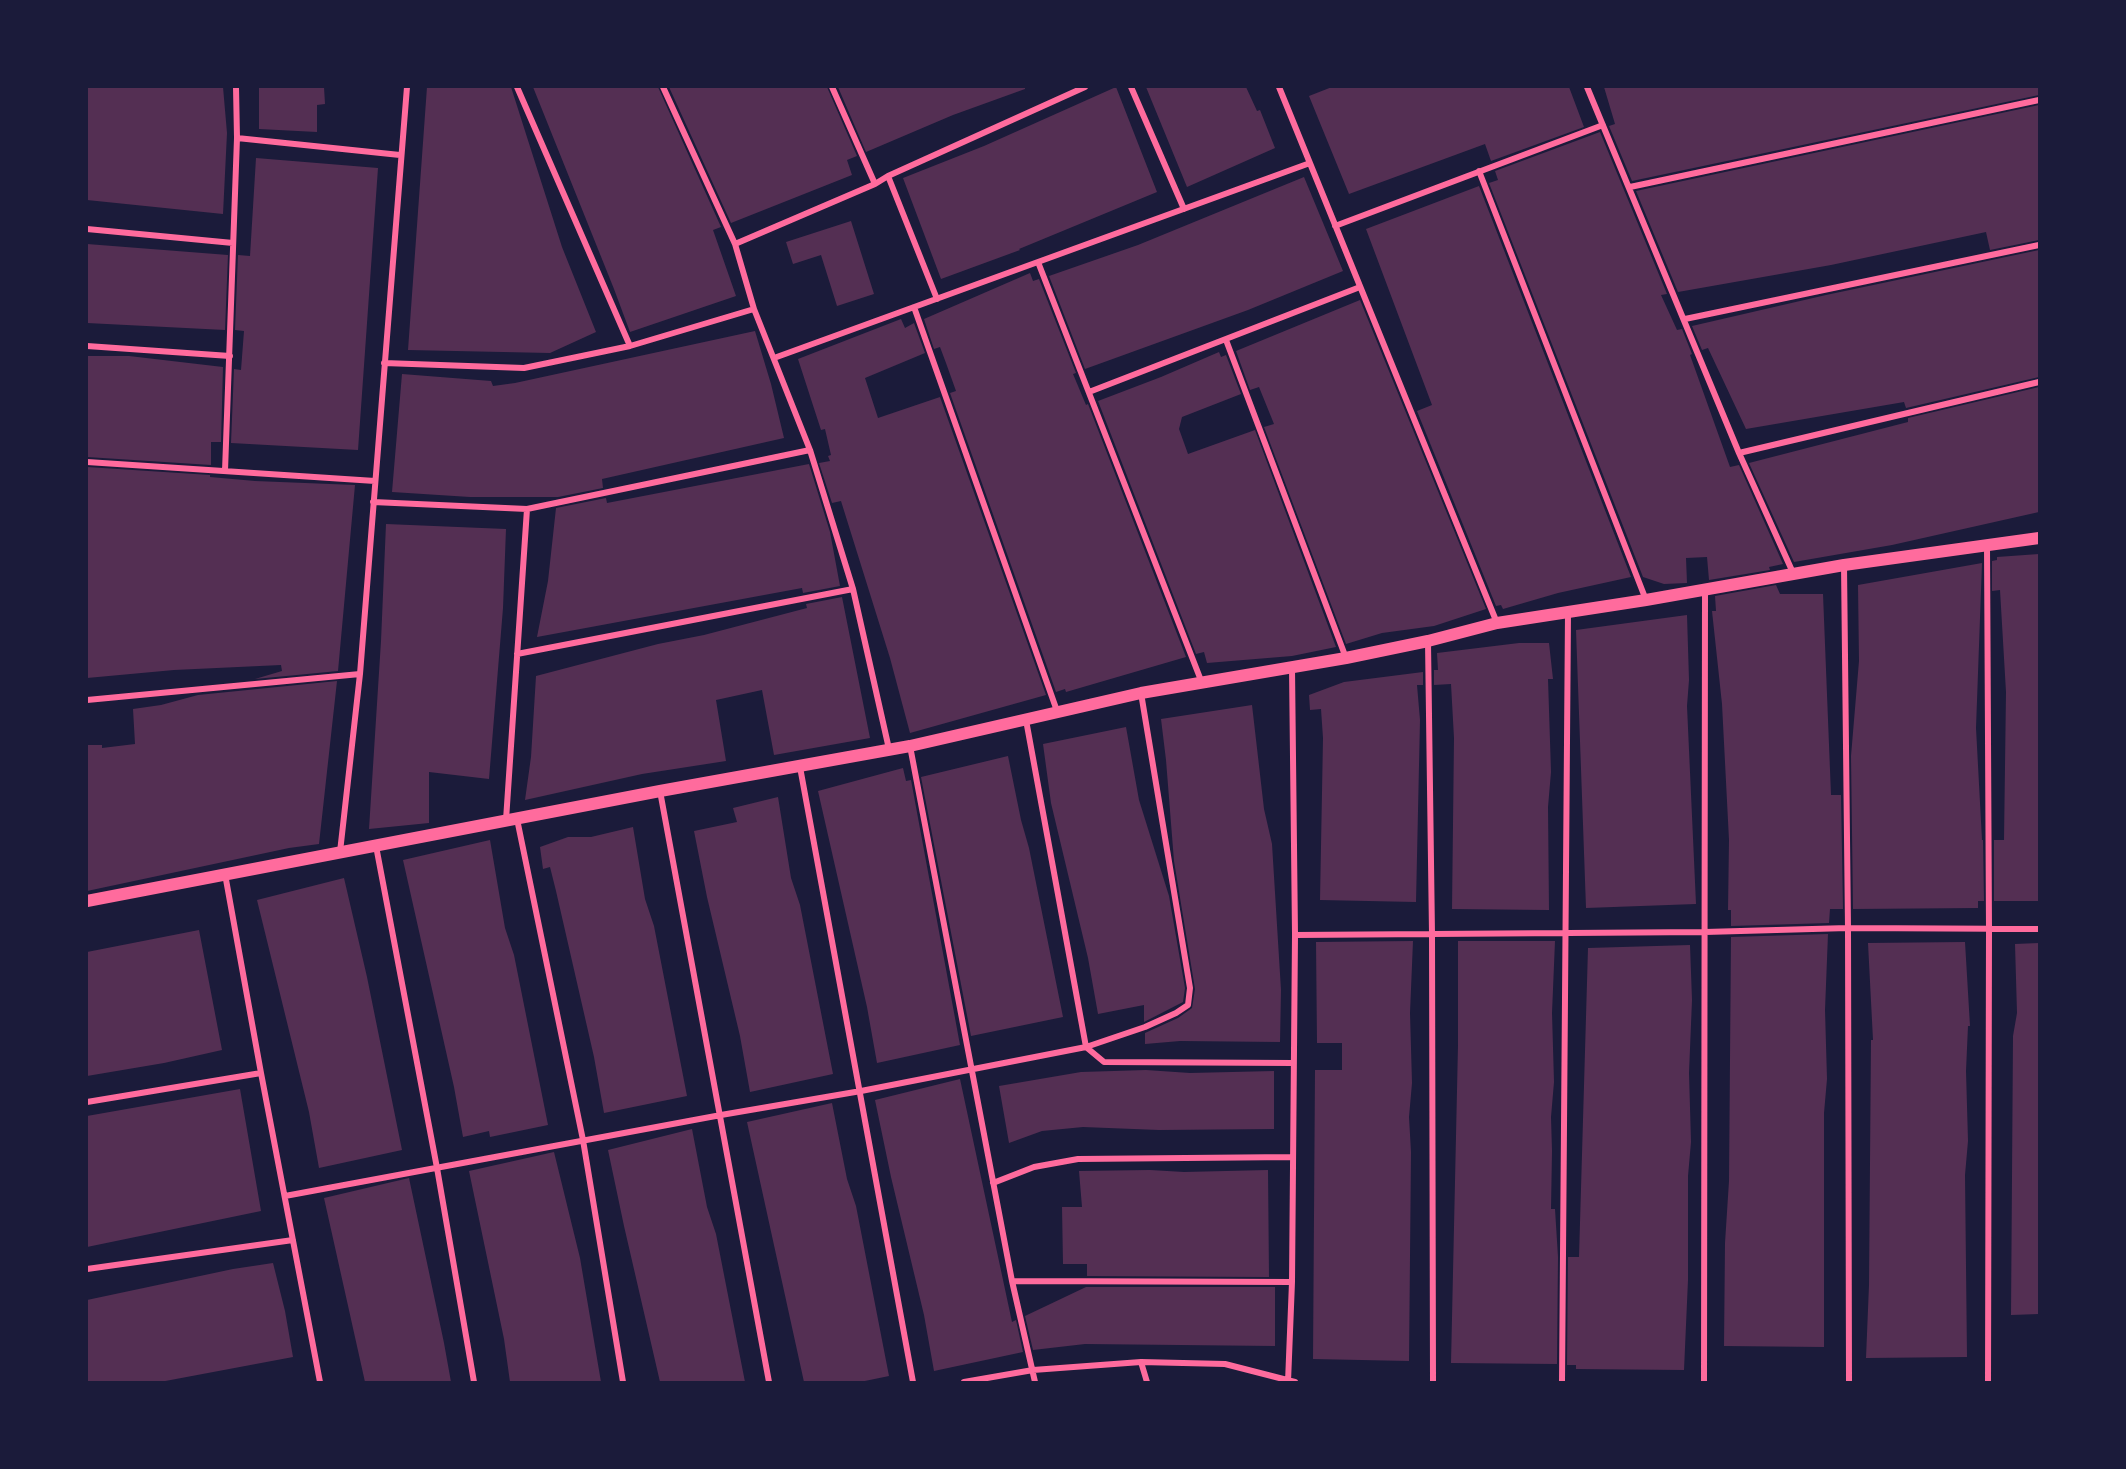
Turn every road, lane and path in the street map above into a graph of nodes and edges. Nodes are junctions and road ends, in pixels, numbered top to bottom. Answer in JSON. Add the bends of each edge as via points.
{"nodes":[{"id":1,"x":236,"y":87,"type":"edge"},
{"id":2,"x":407,"y":87,"type":"edge"},
{"id":3,"x":517,"y":87,"type":"edge"},
{"id":4,"x":663,"y":87,"type":"edge"},
{"id":5,"x":832,"y":87,"type":"edge"},
{"id":6,"x":1085,"y":87,"type":"edge"},
{"id":7,"x":1131,"y":87,"type":"edge"},
{"id":8,"x":1290,"y":87,"type":"edge"},
{"id":9,"x":1587,"y":87,"type":"edge"},
{"id":10,"x":1280,"y":89,"type":"edge"},
{"id":11,"x":2039,"y":100,"type":"edge"},
{"id":12,"x":1603,"y":124,"type":"junction"},
{"id":13,"x":237,"y":138,"type":"junction"},
{"id":14,"x":400,"y":155,"type":"junction"},
{"id":15,"x":1310,"y":163,"type":"junction"},
{"id":16,"x":1479,"y":171,"type":"junction"},
{"id":17,"x":888,"y":176,"type":"junction"},
{"id":18,"x":875,"y":184,"type":"junction"},
{"id":19,"x":1630,"y":187,"type":"junction"},
{"id":20,"x":1184,"y":209,"type":"junction"},
{"id":21,"x":1335,"y":226,"type":"junction"},
{"id":22,"x":87,"y":229,"type":"edge"},
{"id":23,"x":233,"y":243,"type":"junction"},
{"id":24,"x":735,"y":244,"type":"junction"},
{"id":25,"x":2039,"y":245,"type":"edge"},
{"id":26,"x":1038,"y":262,"type":"junction"},
{"id":27,"x":1360,"y":287,"type":"junction"},
{"id":28,"x":937,"y":299,"type":"junction"},
{"id":29,"x":914,"y":307,"type":"junction"},
{"id":30,"x":754,"y":309,"type":"junction"},
{"id":31,"x":1685,"y":319,"type":"junction"},
{"id":32,"x":1226,"y":340,"type":"junction"},
{"id":33,"x":87,"y":345,"type":"edge"},
{"id":34,"x":630,"y":346,"type":"junction"},
{"id":35,"x":230,"y":356,"type":"junction"},
{"id":36,"x":774,"y":358,"type":"junction"},
{"id":37,"x":384,"y":363,"type":"junction"},
{"id":38,"x":2039,"y":382,"type":"edge"},
{"id":39,"x":1089,"y":392,"type":"junction"},
{"id":40,"x":810,"y":450,"type":"junction"},
{"id":41,"x":1739,"y":453,"type":"junction"},
{"id":42,"x":87,"y":462,"type":"edge"},
{"id":43,"x":225,"y":471,"type":"junction"},
{"id":44,"x":375,"y":481,"type":"junction"},
{"id":45,"x":373,"y":502,"type":"junction"},
{"id":46,"x":527,"y":509,"type":"junction"},
{"id":47,"x":2039,"y":538,"type":"edge"},
{"id":48,"x":1987,"y":546,"type":"junction"},
{"id":49,"x":1844,"y":565,"type":"junction"},
{"id":50,"x":1794,"y":576,"type":"junction"},
{"id":51,"x":853,"y":589,"type":"junction"},
{"id":52,"x":1705,"y":590,"type":"junction"},
{"id":53,"x":1646,"y":600,"type":"junction"},
{"id":54,"x":1568,"y":613,"type":"junction"},
{"id":55,"x":1497,"y":623,"type":"junction"},
{"id":56,"x":1428,"y":641,"type":"junction"},
{"id":57,"x":517,"y":654,"type":"junction"},
{"id":58,"x":1346,"y":658,"type":"junction"},
{"id":59,"x":1292,"y":667,"type":"junction"},
{"id":60,"x":360,"y":674,"type":"junction"},
{"id":61,"x":1202,"y":683,"type":"junction"},
{"id":62,"x":1141,"y":693,"type":"junction"},
{"id":63,"x":87,"y":700,"type":"edge"},
{"id":64,"x":1057,"y":711,"type":"junction"},
{"id":65,"x":1026,"y":718,"type":"junction"},
{"id":66,"x":910,"y":746,"type":"junction"},
{"id":67,"x":889,"y":750,"type":"junction"},
{"id":68,"x":800,"y":767,"type":"junction"},
{"id":69,"x":660,"y":791,"type":"junction"},
{"id":70,"x":511,"y":819,"type":"junction"},
{"id":71,"x":376,"y":845,"type":"junction"},
{"id":72,"x":340,"y":852,"type":"junction"},
{"id":73,"x":225,"y":874,"type":"junction"},
{"id":74,"x":87,"y":901,"type":"edge"},
{"id":75,"x":1848,"y":928,"type":"junction"},
{"id":76,"x":2039,"y":929,"type":"edge"},
{"id":77,"x":1989,"y":930,"type":"junction"},
{"id":78,"x":1705,"y":932,"type":"junction"},
{"id":79,"x":1564,"y":933,"type":"junction"},
{"id":80,"x":1432,"y":934,"type":"junction"},
{"id":81,"x":1295,"y":935,"type":"junction"},
{"id":82,"x":1086,"y":1047,"type":"junction"},
{"id":83,"x":1293,"y":1062,"type":"junction"},
{"id":84,"x":971,"y":1068,"type":"junction"},
{"id":85,"x":261,"y":1073,"type":"junction"},
{"id":86,"x":861,"y":1091,"type":"junction"},
{"id":87,"x":87,"y":1102,"type":"edge"},
{"id":88,"x":721,"y":1115,"type":"junction"},
{"id":89,"x":583,"y":1140,"type":"junction"},
{"id":90,"x":1293,"y":1157,"type":"junction"},
{"id":91,"x":437,"y":1168,"type":"junction"},
{"id":92,"x":993,"y":1183,"type":"junction"},
{"id":93,"x":285,"y":1196,"type":"junction"},
{"id":94,"x":293,"y":1240,"type":"junction"},
{"id":95,"x":87,"y":1269,"type":"edge"},
{"id":96,"x":1012,"y":1281,"type":"junction"},
{"id":97,"x":1292,"y":1282,"type":"junction"},
{"id":98,"x":1141,"y":1362,"type":"junction"},
{"id":99,"x":1033,"y":1370,"type":"junction"},
{"id":100,"x":320,"y":1382,"type":"edge"},
{"id":101,"x":474,"y":1382,"type":"edge"},
{"id":102,"x":623,"y":1382,"type":"edge"},
{"id":103,"x":769,"y":1382,"type":"edge"},
{"id":104,"x":913,"y":1382,"type":"edge"},
{"id":105,"x":964,"y":1382,"type":"edge"},
{"id":106,"x":1035,"y":1382,"type":"edge"},
{"id":107,"x":1147,"y":1382,"type":"edge"},
{"id":108,"x":1288,"y":1382,"type":"edge"},
{"id":109,"x":1295,"y":1382,"type":"edge"},
{"id":110,"x":1433,"y":1382,"type":"edge"},
{"id":111,"x":1562,"y":1382,"type":"edge"},
{"id":112,"x":1704,"y":1382,"type":"edge"},
{"id":113,"x":1849,"y":1382,"type":"edge"},
{"id":114,"x":1988,"y":1382,"type":"edge"}],
"edges":[{"from":1,"to":13,"type":"street"},
{"from":2,"to":14,"type":"street"},
{"from":3,"to":34,"type":"street"},
{"from":4,"to":24,"type":"street"},
{"from":5,"to":18,"type":"street"},
{"from":6,"to":17,"type":"street"},
{"from":7,"to":20,"type":"street"},
{"from":8,"to":10,"type":"street"},
{"from":9,"to":12,"type":"street"},
{"from":10,"to":15,"type":"street"},
{"from":11,"to":19,"type":"street"},
{"from":12,"to":16,"type":"street"},
{"from":12,"to":19,"type":"street"},
{"from":13,"to":14,"type":"street"},
{"from":13,"to":23,"type":"street"},
{"from":14,"to":37,"type":"street"},
{"from":15,"to":20,"type":"street"},
{"from":15,"to":21,"type":"street"},
{"from":16,"to":21,"type":"street"},
{"from":16,"to":53,"type":"street"},
{"from":17,"to":18,"type":"street"},
{"from":17,"to":28,"type":"street"},
{"from":18,"to":24,"type":"street"},
{"from":19,"to":31,"type":"street"},
{"from":20,"to":26,"type":"street"},
{"from":21,"to":27,"type":"street"},
{"from":22,"to":23,"type":"street"},
{"from":23,"to":35,"type":"street"},
{"from":24,"to":30,"type":"street"},
{"from":25,"to":31,"type":"street"},
{"from":26,"to":28,"type":"street"},
{"from":26,"to":39,"type":"street"},
{"from":27,"to":32,"type":"street"},
{"from":27,"to":55,"type":"street"},
{"from":28,"to":29,"type":"street"},
{"from":29,"to":36,"type":"street"},
{"from":29,"to":64,"type":"street"},
{"from":30,"to":34,"type":"street"},
{"from":30,"to":36,"type":"street"},
{"from":31,"to":41,"type":"street"},
{"from":32,"to":39,"type":"street"},
{"from":32,"to":58,"type":"street"},
{"from":33,"to":35,"type":"street"},
{"from":34,"to":37,"type":"street","via":[[524,368]]},
{"from":35,"to":43,"type":"street"},
{"from":36,"to":40,"type":"street"},
{"from":37,"to":44,"type":"street"},
{"from":38,"to":41,"type":"street"},
{"from":39,"to":61,"type":"street"},
{"from":40,"to":46,"type":"street"},
{"from":40,"to":51,"type":"street"},
{"from":41,"to":50,"type":"street"},
{"from":42,"to":43,"type":"street"},
{"from":43,"to":44,"type":"street"},
{"from":44,"to":45,"type":"street"},
{"from":45,"to":46,"type":"street"},
{"from":45,"to":60,"type":"street"},
{"from":46,"to":57,"type":"street"},
{"from":47,"to":48,"type":"main road"},
{"from":48,"to":49,"type":"main road"},
{"from":48,"to":77,"type":"street"},
{"from":49,"to":50,"type":"main road"},
{"from":49,"to":75,"type":"street"},
{"from":50,"to":52,"type":"main road"},
{"from":51,"to":57,"type":"street"},
{"from":51,"to":67,"type":"street"},
{"from":52,"to":53,"type":"main road"},
{"from":52,"to":78,"type":"street"},
{"from":53,"to":54,"type":"main road"},
{"from":54,"to":55,"type":"main road"},
{"from":54,"to":79,"type":"street"},
{"from":55,"to":56,"type":"main road"},
{"from":56,"to":58,"type":"main road"},
{"from":56,"to":80,"type":"street"},
{"from":57,"to":70,"type":"street"},
{"from":58,"to":59,"type":"main road"},
{"from":59,"to":61,"type":"main road"},
{"from":59,"to":81,"type":"street"},
{"from":60,"to":63,"type":"street"},
{"from":60,"to":72,"type":"street"},
{"from":61,"to":62,"type":"main road"},
{"from":62,"to":64,"type":"main road"},
{"from":62,"to":82,"type":"street","via":[[1190,988],[1188,1005],[1144,1028]]},
{"from":64,"to":65,"type":"main road"},
{"from":65,"to":66,"type":"main road"},
{"from":65,"to":82,"type":"street"},
{"from":66,"to":67,"type":"main road"},
{"from":66,"to":84,"type":"street"},
{"from":67,"to":68,"type":"main road"},
{"from":68,"to":69,"type":"main road"},
{"from":68,"to":86,"type":"street"},
{"from":69,"to":70,"type":"main road"},
{"from":69,"to":88,"type":"street"},
{"from":70,"to":71,"type":"main road"},
{"from":70,"to":89,"type":"street"},
{"from":71,"to":72,"type":"main road"},
{"from":71,"to":91,"type":"street"},
{"from":72,"to":73,"type":"main road"},
{"from":73,"to":74,"type":"main road"},
{"from":73,"to":85,"type":"street"},
{"from":75,"to":77,"type":"street"},
{"from":75,"to":78,"type":"street"},
{"from":75,"to":113,"type":"street"},
{"from":76,"to":77,"type":"street"},
{"from":77,"to":114,"type":"street"},
{"from":78,"to":79,"type":"street"},
{"from":78,"to":112,"type":"street"},
{"from":79,"to":80,"type":"street"},
{"from":79,"to":111,"type":"street"},
{"from":80,"to":81,"type":"street"},
{"from":80,"to":110,"type":"street"},
{"from":81,"to":83,"type":"street"},
{"from":82,"to":83,"type":"street","via":[[1104,1062]]},
{"from":82,"to":84,"type":"street"},
{"from":83,"to":90,"type":"street"},
{"from":84,"to":86,"type":"street"},
{"from":84,"to":92,"type":"street"},
{"from":85,"to":87,"type":"street"},
{"from":85,"to":93,"type":"street"},
{"from":86,"to":88,"type":"street"},
{"from":86,"to":104,"type":"street"},
{"from":88,"to":89,"type":"street"},
{"from":88,"to":103,"type":"street"},
{"from":89,"to":91,"type":"street"},
{"from":89,"to":102,"type":"street"},
{"from":90,"to":92,"type":"street","via":[[1078,1159],[1034,1167]]},
{"from":90,"to":97,"type":"street"},
{"from":91,"to":93,"type":"street"},
{"from":91,"to":101,"type":"street"},
{"from":92,"to":96,"type":"street"},
{"from":93,"to":94,"type":"street"},
{"from":94,"to":95,"type":"street"},
{"from":94,"to":100,"type":"street"},
{"from":96,"to":97,"type":"street"},
{"from":96,"to":99,"type":"street"},
{"from":97,"to":108,"type":"street"},
{"from":98,"to":99,"type":"street"},
{"from":98,"to":107,"type":"street"},
{"from":98,"to":108,"type":"street","via":[[1225,1364]]},
{"from":99,"to":105,"type":"street"},
{"from":99,"to":106,"type":"street"},
{"from":108,"to":109,"type":"street"}]}
